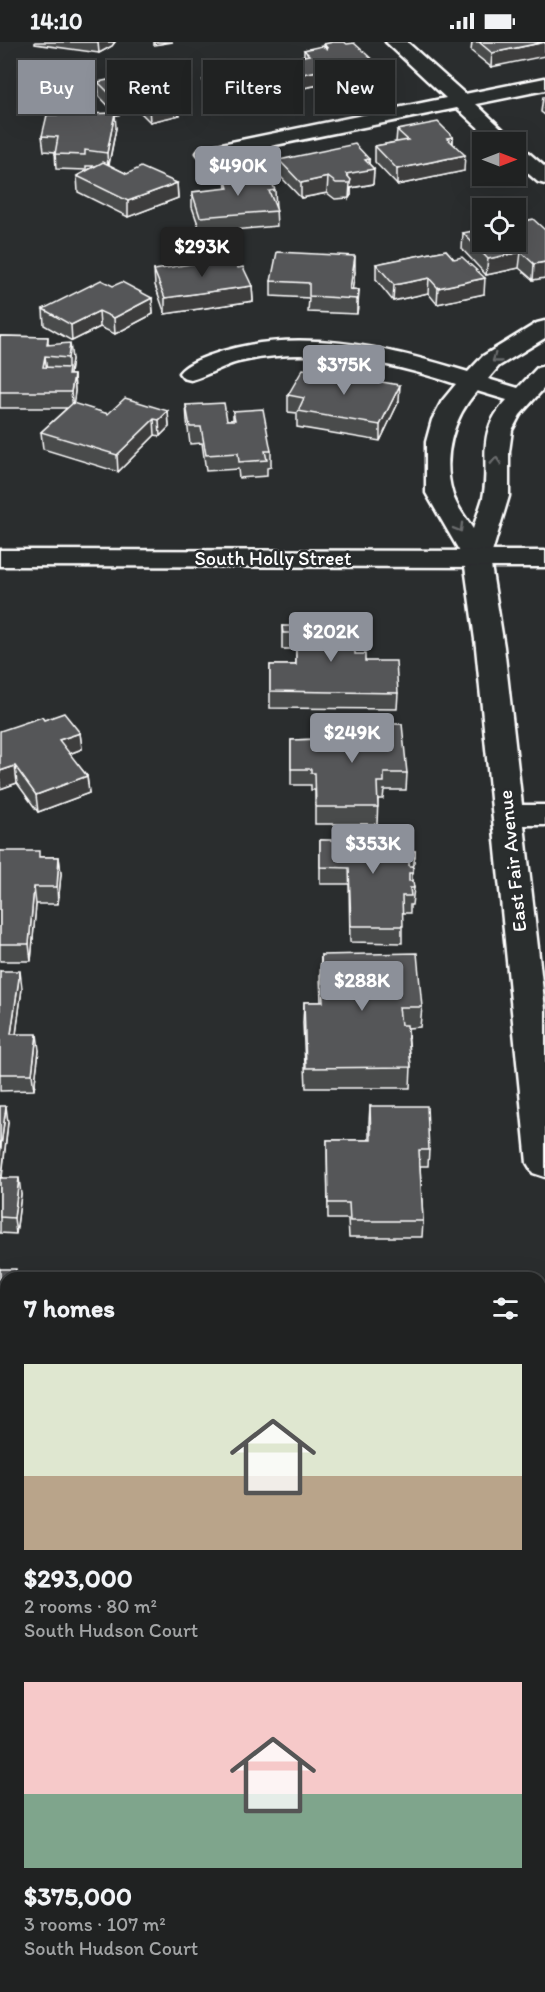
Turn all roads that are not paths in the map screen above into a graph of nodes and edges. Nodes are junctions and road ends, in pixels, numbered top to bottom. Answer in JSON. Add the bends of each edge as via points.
{"nodes":[{"id":1,"x":396,"y":42,"type":"edge"},
{"id":2,"x":545,"y":84,"type":"edge"},
{"id":3,"x":461,"y":101,"type":"junction"},
{"id":4,"x":495,"y":132,"type":"edge"},
{"id":5,"x":207,"y":153,"type":"dead end"},
{"id":6,"x":526,"y":161,"type":"edge"},
{"id":7,"x":545,"y":178,"type":"edge"},
{"id":8,"x":545,"y":328,"type":"edge"},
{"id":9,"x":191,"y":373,"type":"dead end"},
{"id":10,"x":545,"y":373,"type":"edge"},
{"id":11,"x":471,"y":382,"type":"junction"},
{"id":12,"x":523,"y":397,"type":"junction"},
{"id":13,"x":0,"y":558,"type":"edge"},
{"id":14,"x":477,"y":559,"type":"junction"},
{"id":15,"x":545,"y":559,"type":"edge"},
{"id":16,"x":506,"y":815,"type":"junction"},
{"id":17,"x":545,"y":815,"type":"edge"},
{"id":18,"x":545,"y":1162,"type":"edge"}],
"edges":[{"from":1,"to":3,"type":"street"},
{"from":2,"to":3,"type":"street"},
{"from":3,"to":4,"type":"street"},
{"from":3,"to":5,"type":"street"},
{"from":6,"to":7,"type":"street"},
{"from":8,"to":11,"type":"street","name":"East Fair Avenue","one_way":true,"via":[[491,362]]},
{"from":9,"to":11,"type":"street","via":[[242,354],[332,351],[408,362]]},
{"from":10,"to":12,"type":"street","name":"East Fair Avenue"},
{"from":11,"to":12,"type":"street"},
{"from":11,"to":14,"type":"street","name":"East Fair Avenue","one_way":true,"via":[[444,420],[437,469],[439,493]]},
{"from":14,"to":12,"type":"street","name":"East Fair Avenue","one_way":true,"via":[[496,496],[500,430]]},
{"from":13,"to":14,"type":"street","name":"South Holly Street"},
{"from":14,"to":15,"type":"street","name":"South Holly Street"},
{"from":14,"to":16,"type":"street","name":"East Fair Avenue","via":[[490,647]]},
{"from":16,"to":17,"type":"street"},
{"from":16,"to":18,"type":"street","name":"East Fair Avenue"}]}
